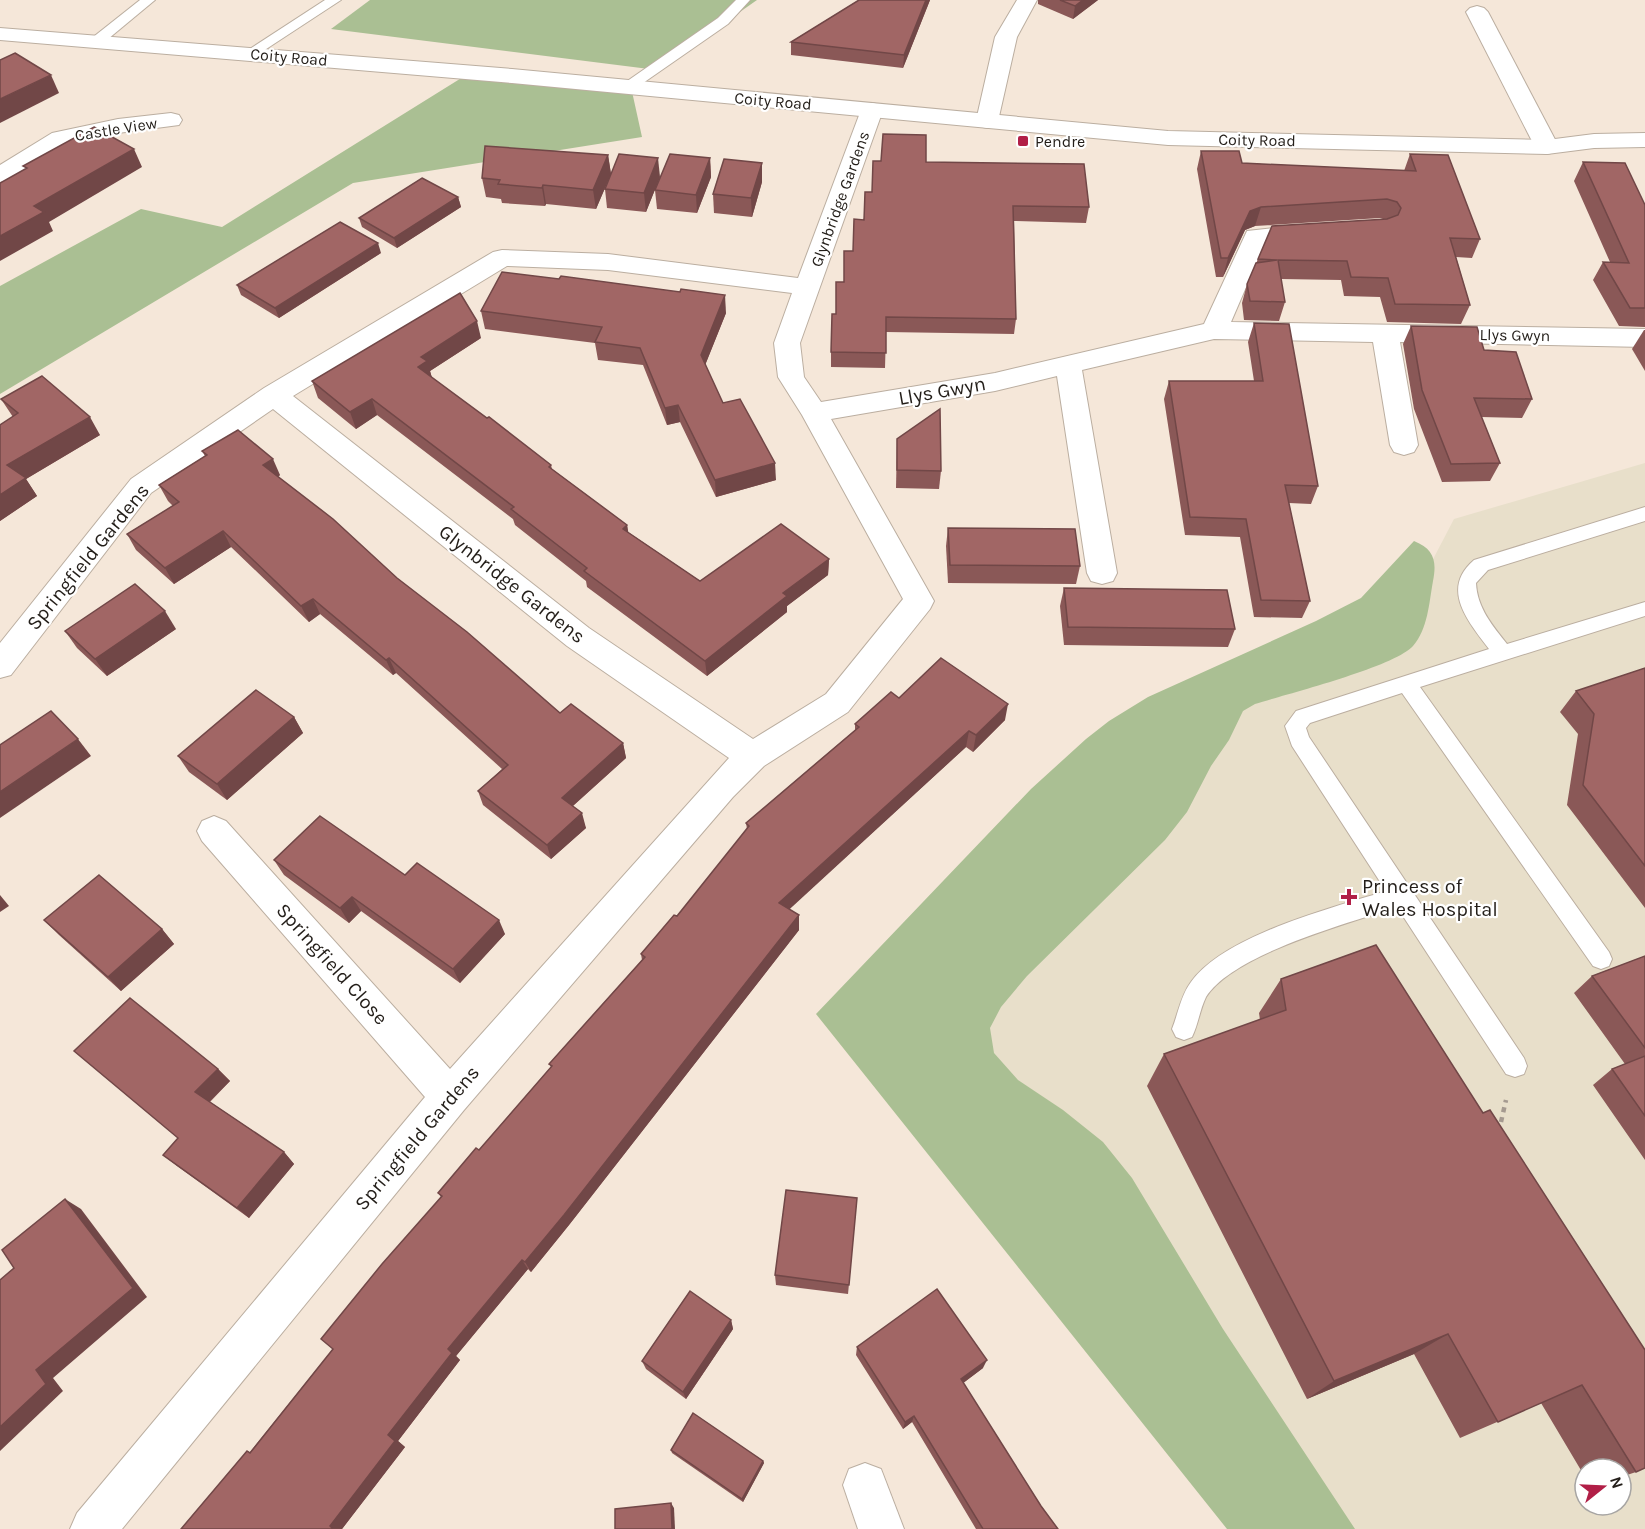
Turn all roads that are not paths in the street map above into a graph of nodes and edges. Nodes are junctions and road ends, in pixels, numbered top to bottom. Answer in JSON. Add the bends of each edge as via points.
{"nodes":[{"id":1,"x":148,"y":0,"type":"edge"},
{"id":2,"x":334,"y":0,"type":"edge"},
{"id":3,"x":743,"y":0,"type":"edge"},
{"id":4,"x":1027,"y":0,"type":"edge"},
{"id":5,"x":1477,"y":12,"type":"dead end"},
{"id":6,"x":0,"y":33,"type":"edge"},
{"id":7,"x":97,"y":41,"type":"junction"},
{"id":8,"x":249,"y":54,"type":"junction"},
{"id":9,"x":628,"y":87,"type":"junction"},
{"id":10,"x":872,"y":110,"type":"junction"},
{"id":11,"x":171,"y":120,"type":"dead end"},
{"id":12,"x":987,"y":121,"type":"junction"},
{"id":13,"x":1645,"y":140,"type":"edge"},
{"id":14,"x":1547,"y":147,"type":"junction"},
{"id":15,"x":1614,"y":163,"type":"edge"},
{"id":16,"x":0,"y":175,"type":"edge"},
{"id":17,"x":1335,"y":231,"type":"edge"},
{"id":18,"x":808,"y":287,"type":"junction"},
{"id":19,"x":1214,"y":330,"type":"junction"},
{"id":20,"x":1385,"y":332,"type":"junction"},
{"id":21,"x":1645,"y":338,"type":"edge"},
{"id":22,"x":1068,"y":364,"type":"junction"},
{"id":23,"x":274,"y":395,"type":"junction"},
{"id":24,"x":814,"y":413,"type":"junction"},
{"id":25,"x":1404,"y":445,"type":"dead end"},
{"id":26,"x":1645,"y":514,"type":"edge"},
{"id":27,"x":1102,"y":573,"type":"dead end"},
{"id":28,"x":1645,"y":609,"type":"edge"},
{"id":29,"x":1502,"y":652,"type":"junction"},
{"id":30,"x":0,"y":666,"type":"edge"},
{"id":31,"x":1406,"y":683,"type":"junction"},
{"id":32,"x":752,"y":756,"type":"junction"},
{"id":33,"x":214,"y":831,"type":"dead end"},
{"id":34,"x":1400,"y":896,"type":"junction"},
{"id":35,"x":1601,"y":959,"type":"dead end"},
{"id":36,"x":1184,"y":1029,"type":"dead end"},
{"id":37,"x":1515,"y":1066,"type":"dead end"},
{"id":38,"x":450,"y":1097,"type":"junction"},
{"id":39,"x":865,"y":1485,"type":"dead end"},
{"id":40,"x":93,"y":1529,"type":"edge"},
{"id":41,"x":881,"y":1529,"type":"edge"}],
"edges":[{"from":1,"to":7,"type":"lane"},
{"from":2,"to":8,"type":"lane"},
{"from":3,"to":9,"type":"lane","via":[[723,21]]},
{"from":4,"to":12,"type":"street","via":[[1006,37]]},
{"from":5,"to":14,"type":"street"},
{"from":6,"to":7,"type":"street","name":"Coity Road"},
{"from":7,"to":8,"type":"street","name":"Coity Road"},
{"from":8,"to":9,"type":"street","name":"Coity Road"},
{"from":9,"to":10,"type":"street","name":"Coity Road"},
{"from":10,"to":12,"type":"street","name":"Coity Road"},
{"from":10,"to":18,"type":"street","name":"Glynbridge Gardens"},
{"from":11,"to":16,"type":"street","name":"Castle View","via":[[60,138]]},
{"from":12,"to":14,"type":"street","name":"Coity Road","via":[[1168,138]]},
{"from":13,"to":14,"type":"street","name":"Coity Road"},
{"from":14,"to":15,"type":"street","name":"Coity Road"},
{"from":17,"to":19,"type":"street","via":[[1256,236]]},
{"from":18,"to":23,"type":"street","name":"Glynbridge Gardens","via":[[608,262],[502,258]]},
{"from":18,"to":24,"type":"street","name":"Glynbridge Gardens","via":[[787,343],[791,377]]},
{"from":19,"to":20,"type":"street","name":"Llys Gwyn"},
{"from":19,"to":22,"type":"street","name":"Llys Gwyn"},
{"from":20,"to":21,"type":"street","name":"Llys Gwyn"},
{"from":20,"to":25,"type":"street"},
{"from":22,"to":24,"type":"street","name":"Llys Gwyn","via":[[995,382]]},
{"from":22,"to":27,"type":"street"},
{"from":23,"to":30,"type":"street","name":"Springfield Gardens","via":[[141,486]]},
{"from":23,"to":32,"type":"street","name":"Glynbridge Gardens","via":[[578,637]]},
{"from":24,"to":32,"type":"street","name":"Glynbridge Gardens","via":[[919,601],[837,703]]},
{"from":26,"to":29,"type":"lane","via":[[1481,565],[1469,576],[1465,587],[1476,617]]},
{"from":28,"to":29,"type":"lane"},
{"from":29,"to":31,"type":"lane"},
{"from":31,"to":34,"type":"lane","via":[[1303,717],[1295,726],[1299,740]]},
{"from":31,"to":35,"type":"lane"},
{"from":32,"to":38,"type":"street","name":"Springfield Gardens"},
{"from":33,"to":38,"type":"street","name":"Springfield Close"},
{"from":34,"to":36,"type":"lane","via":[[1278,939],[1228,962],[1198,991]]},
{"from":34,"to":37,"type":"lane"},
{"from":38,"to":40,"type":"street","name":"Springfield Gardens"},
{"from":39,"to":41,"type":"street"}]}
